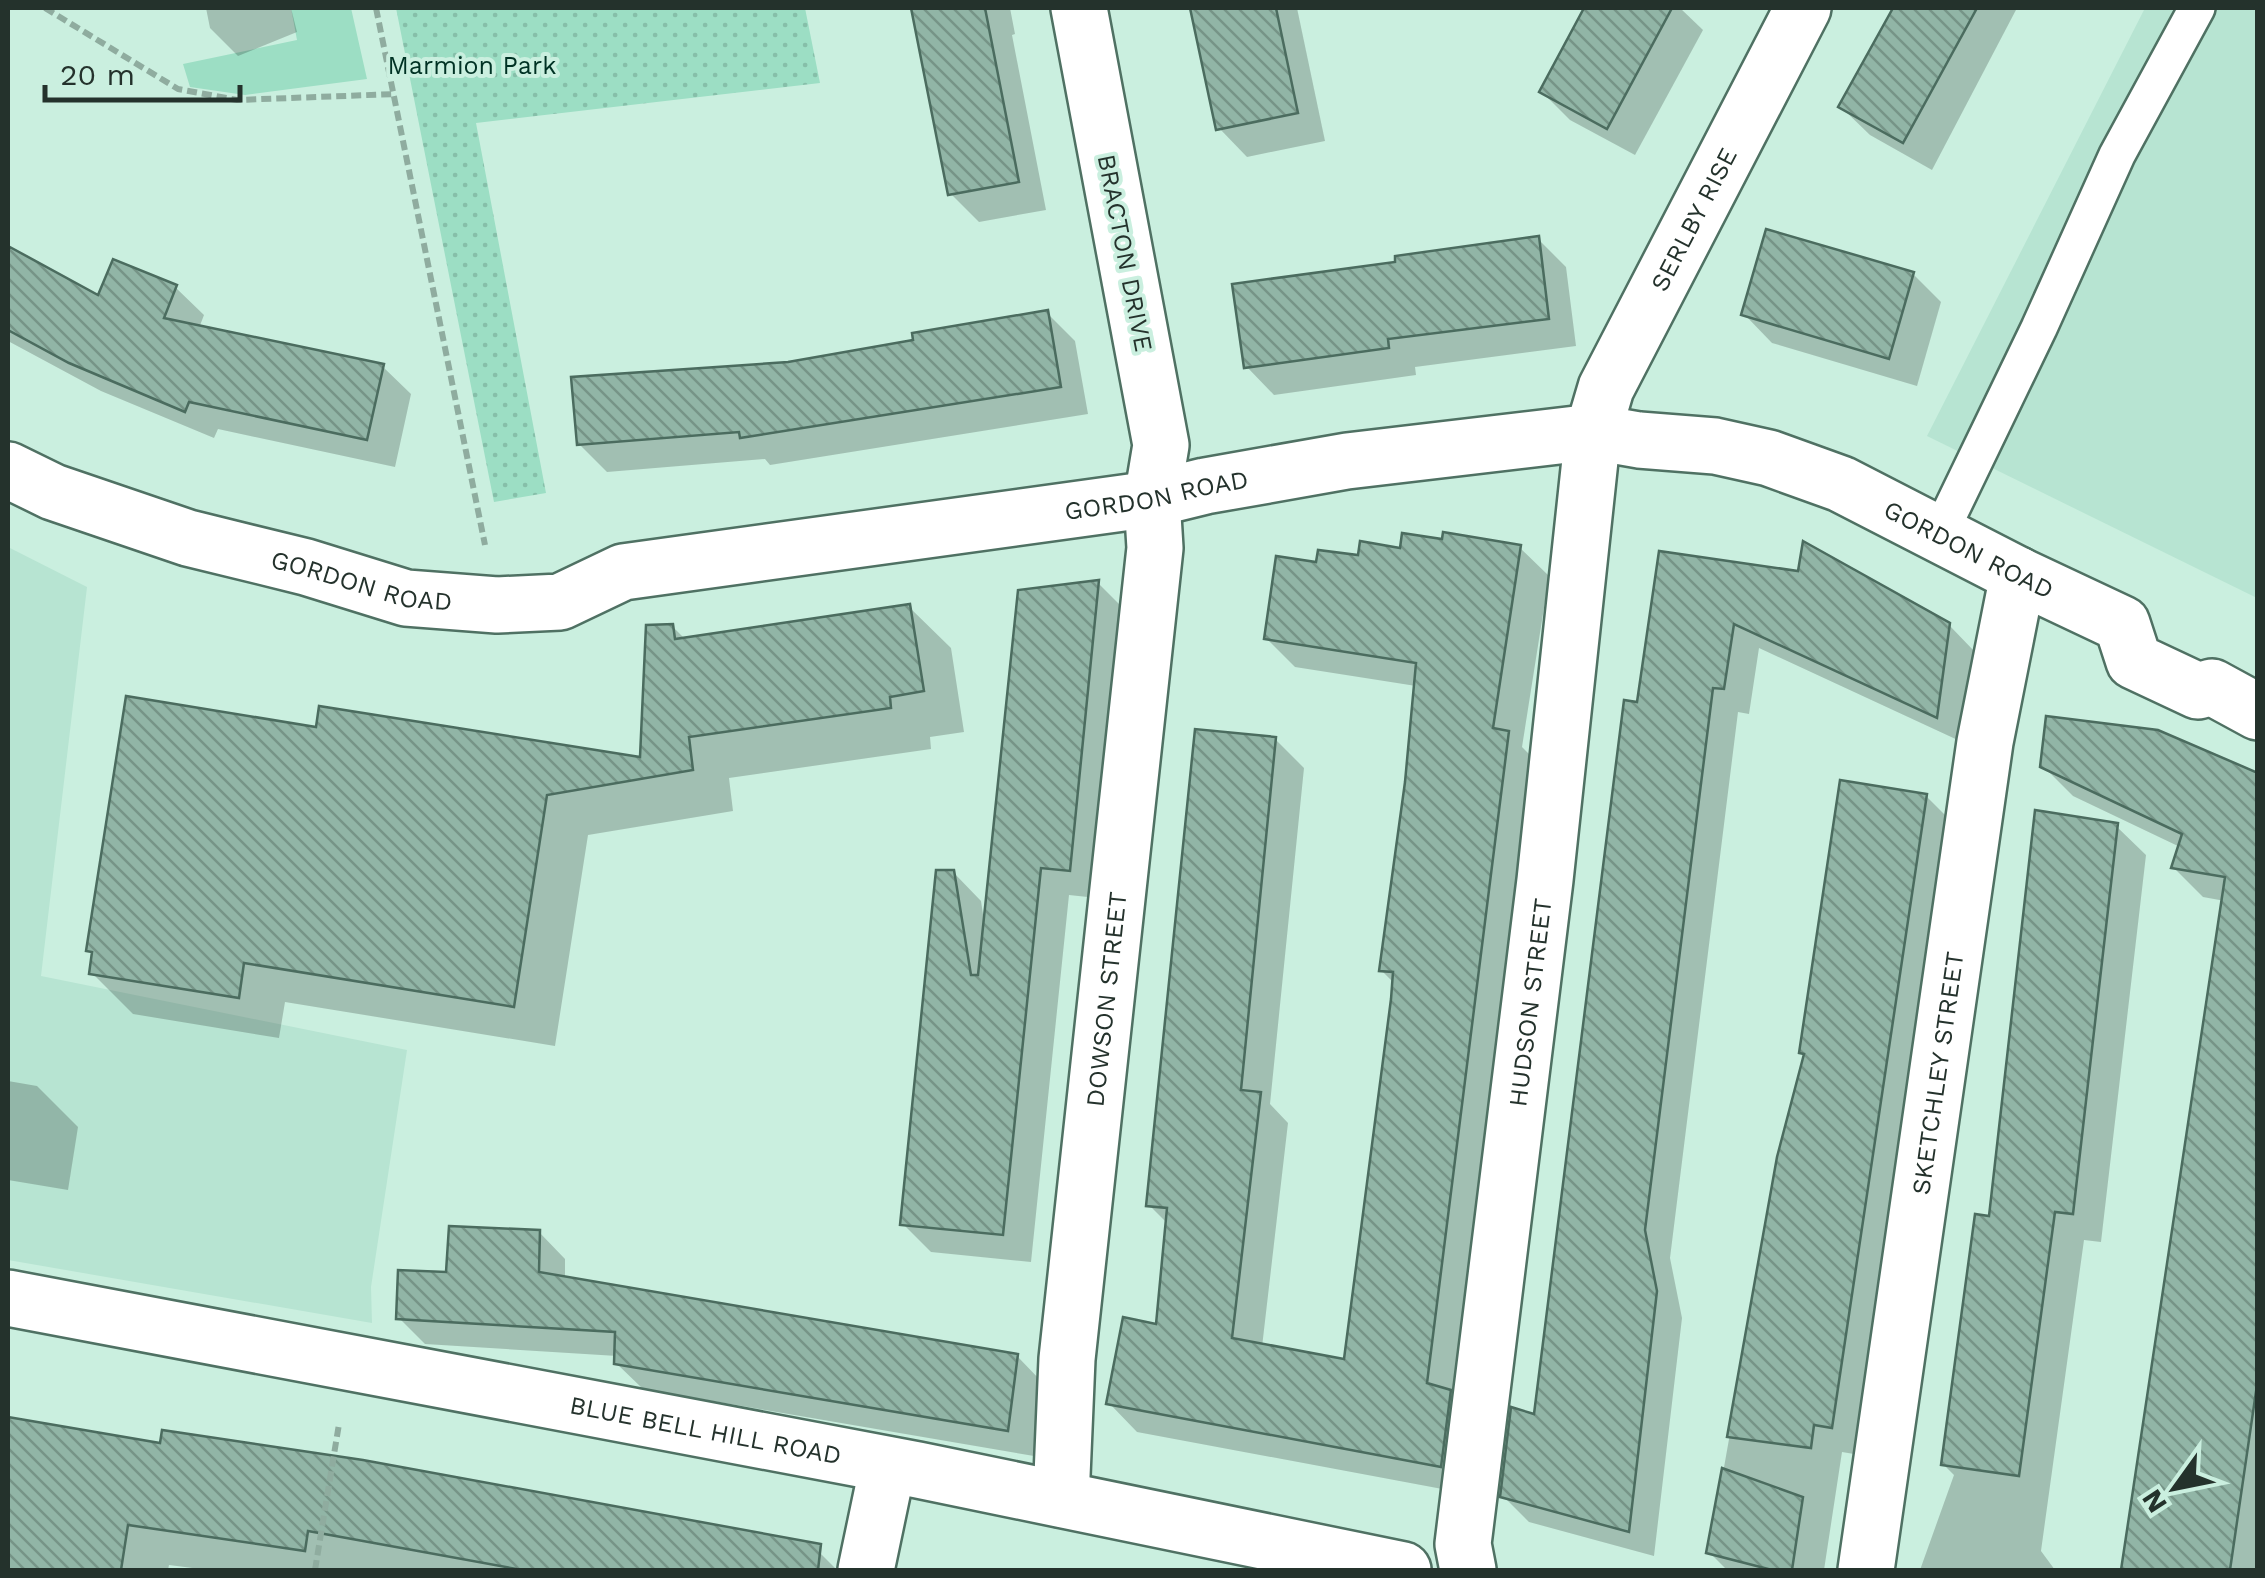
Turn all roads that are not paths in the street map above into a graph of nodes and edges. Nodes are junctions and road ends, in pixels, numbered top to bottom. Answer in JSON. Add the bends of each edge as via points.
{"nodes":[{"id":1,"x":1079,"y":8,"type":"edge"},
{"id":2,"x":1803,"y":8,"type":"edge"},
{"id":3,"x":2197,"y":8,"type":"edge"},
{"id":4,"x":1593,"y":432,"type":"junction"},
{"id":5,"x":8,"y":470,"type":"edge"},
{"id":6,"x":1152,"y":499,"type":"junction"},
{"id":7,"x":1940,"y":535,"type":"junction"},
{"id":8,"x":2018,"y":576,"type":"junction"},
{"id":9,"x":2258,"y":712,"type":"edge"},
{"id":10,"x":8,"y":1298,"type":"edge"},
{"id":11,"x":888,"y":1465,"type":"junction"},
{"id":12,"x":1062,"y":1499,"type":"junction"},
{"id":13,"x":866,"y":1570,"type":"edge"},
{"id":14,"x":1403,"y":1570,"type":"edge"},
{"id":15,"x":1468,"y":1570,"type":"edge"},
{"id":16,"x":1866,"y":1570,"type":"edge"}],
"edges":[{"from":1,"to":6,"type":"street","name":"BRACTON DRIVE","via":[[1161,444]]},
{"from":2,"to":4,"type":"street","name":"SERLBY RISE","via":[[1606,388]]},
{"from":3,"to":7,"type":"lane","via":[[2117,155]]},
{"from":4,"to":6,"type":"street","name":"GORDON ROAD","via":[[1347,461]]},
{"from":4,"to":7,"type":"street","name":"GORDON ROAD","via":[[1768,458],[1842,484]]},
{"from":4,"to":15,"type":"street","name":"HUDSON STREET","via":[[1463,1544]]},
{"from":5,"to":6,"type":"street","name":"GORDON ROAD","via":[[188,538],[406,598],[497,606],[560,602],[623,572]]},
{"from":6,"to":12,"type":"street","name":"DOWSON STREET","via":[[1154,548],[1067,1359]]},
{"from":7,"to":8,"type":"street","name":"GORDON ROAD"},
{"from":8,"to":9,"type":"street","name":"GORDON ROAD","via":[[2122,624],[2134,661],[2198,691],[2212,687]]},
{"from":8,"to":16,"type":"street","name":"SKETCHLEY STREET","via":[[1985,742]]},
{"from":10,"to":11,"type":"street","name":"BLUE BELL HILL ROAD"},
{"from":11,"to":12,"type":"street","name":"BLUE BELL HILL ROAD"},
{"from":11,"to":13,"type":"street"},
{"from":12,"to":14,"type":"street","name":"BLUE BELL HILL ROAD"}]}
